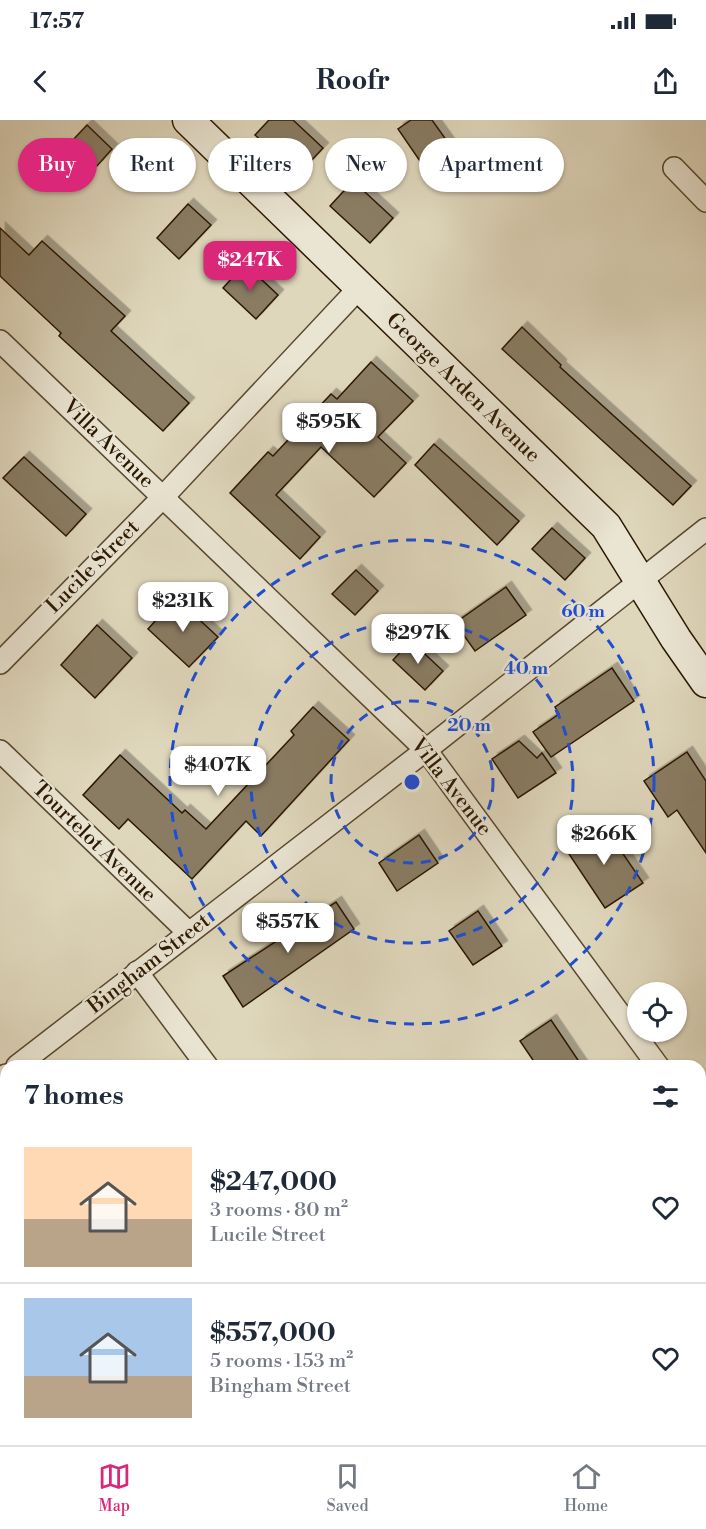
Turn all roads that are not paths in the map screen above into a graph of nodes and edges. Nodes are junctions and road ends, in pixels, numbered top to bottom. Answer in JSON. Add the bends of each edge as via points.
{"nodes":[{"id":1,"x":188,"y":120,"type":"edge"},
{"id":2,"x":674,"y":168,"type":"dead end"},
{"id":3,"x":706,"y":201,"type":"edge"},
{"id":4,"x":359,"y":288,"type":"junction"},
{"id":5,"x":0,"y":341,"type":"edge"},
{"id":6,"x":163,"y":497,"type":"junction"},
{"id":7,"x":706,"y":529,"type":"edge"},
{"id":8,"x":640,"y":582,"type":"junction"},
{"id":9,"x":0,"y":663,"type":"edge"},
{"id":10,"x":706,"y":682,"type":"edge"},
{"id":11,"x":426,"y":750,"type":"junction"},
{"id":12,"x":0,"y":751,"type":"edge"},
{"id":13,"x":189,"y":933,"type":"junction"},
{"id":14,"x":138,"y":972,"type":"junction"},
{"id":15,"x":25,"y":1060,"type":"edge"},
{"id":16,"x":203,"y":1060,"type":"edge"},
{"id":17,"x":654,"y":1060,"type":"edge"}],
"edges":[{"from":1,"to":4,"type":"street","name":"George Arden Avenue"},
{"from":2,"to":3,"type":"street"},
{"from":4,"to":6,"type":"street","name":"Lucile Street"},
{"from":4,"to":8,"type":"street","name":"George Arden Avenue","via":[[606,526]]},
{"from":5,"to":6,"type":"street","name":"Villa Avenue"},
{"from":6,"to":9,"type":"street","name":"Lucile Street"},
{"from":6,"to":11,"type":"street","name":"Villa Avenue"},
{"from":7,"to":8,"type":"street","name":"Bingham Street"},
{"from":8,"to":10,"type":"street","name":"George Arden Avenue"},
{"from":8,"to":11,"type":"street","name":"Bingham Street"},
{"from":11,"to":13,"type":"street","name":"Bingham Street"},
{"from":11,"to":17,"type":"street","name":"Villa Avenue"},
{"from":12,"to":13,"type":"street","name":"Tourtelot Avenue"},
{"from":13,"to":14,"type":"street","name":"Bingham Street"},
{"from":14,"to":15,"type":"street","name":"Bingham Street"},
{"from":14,"to":16,"type":"street"}]}
